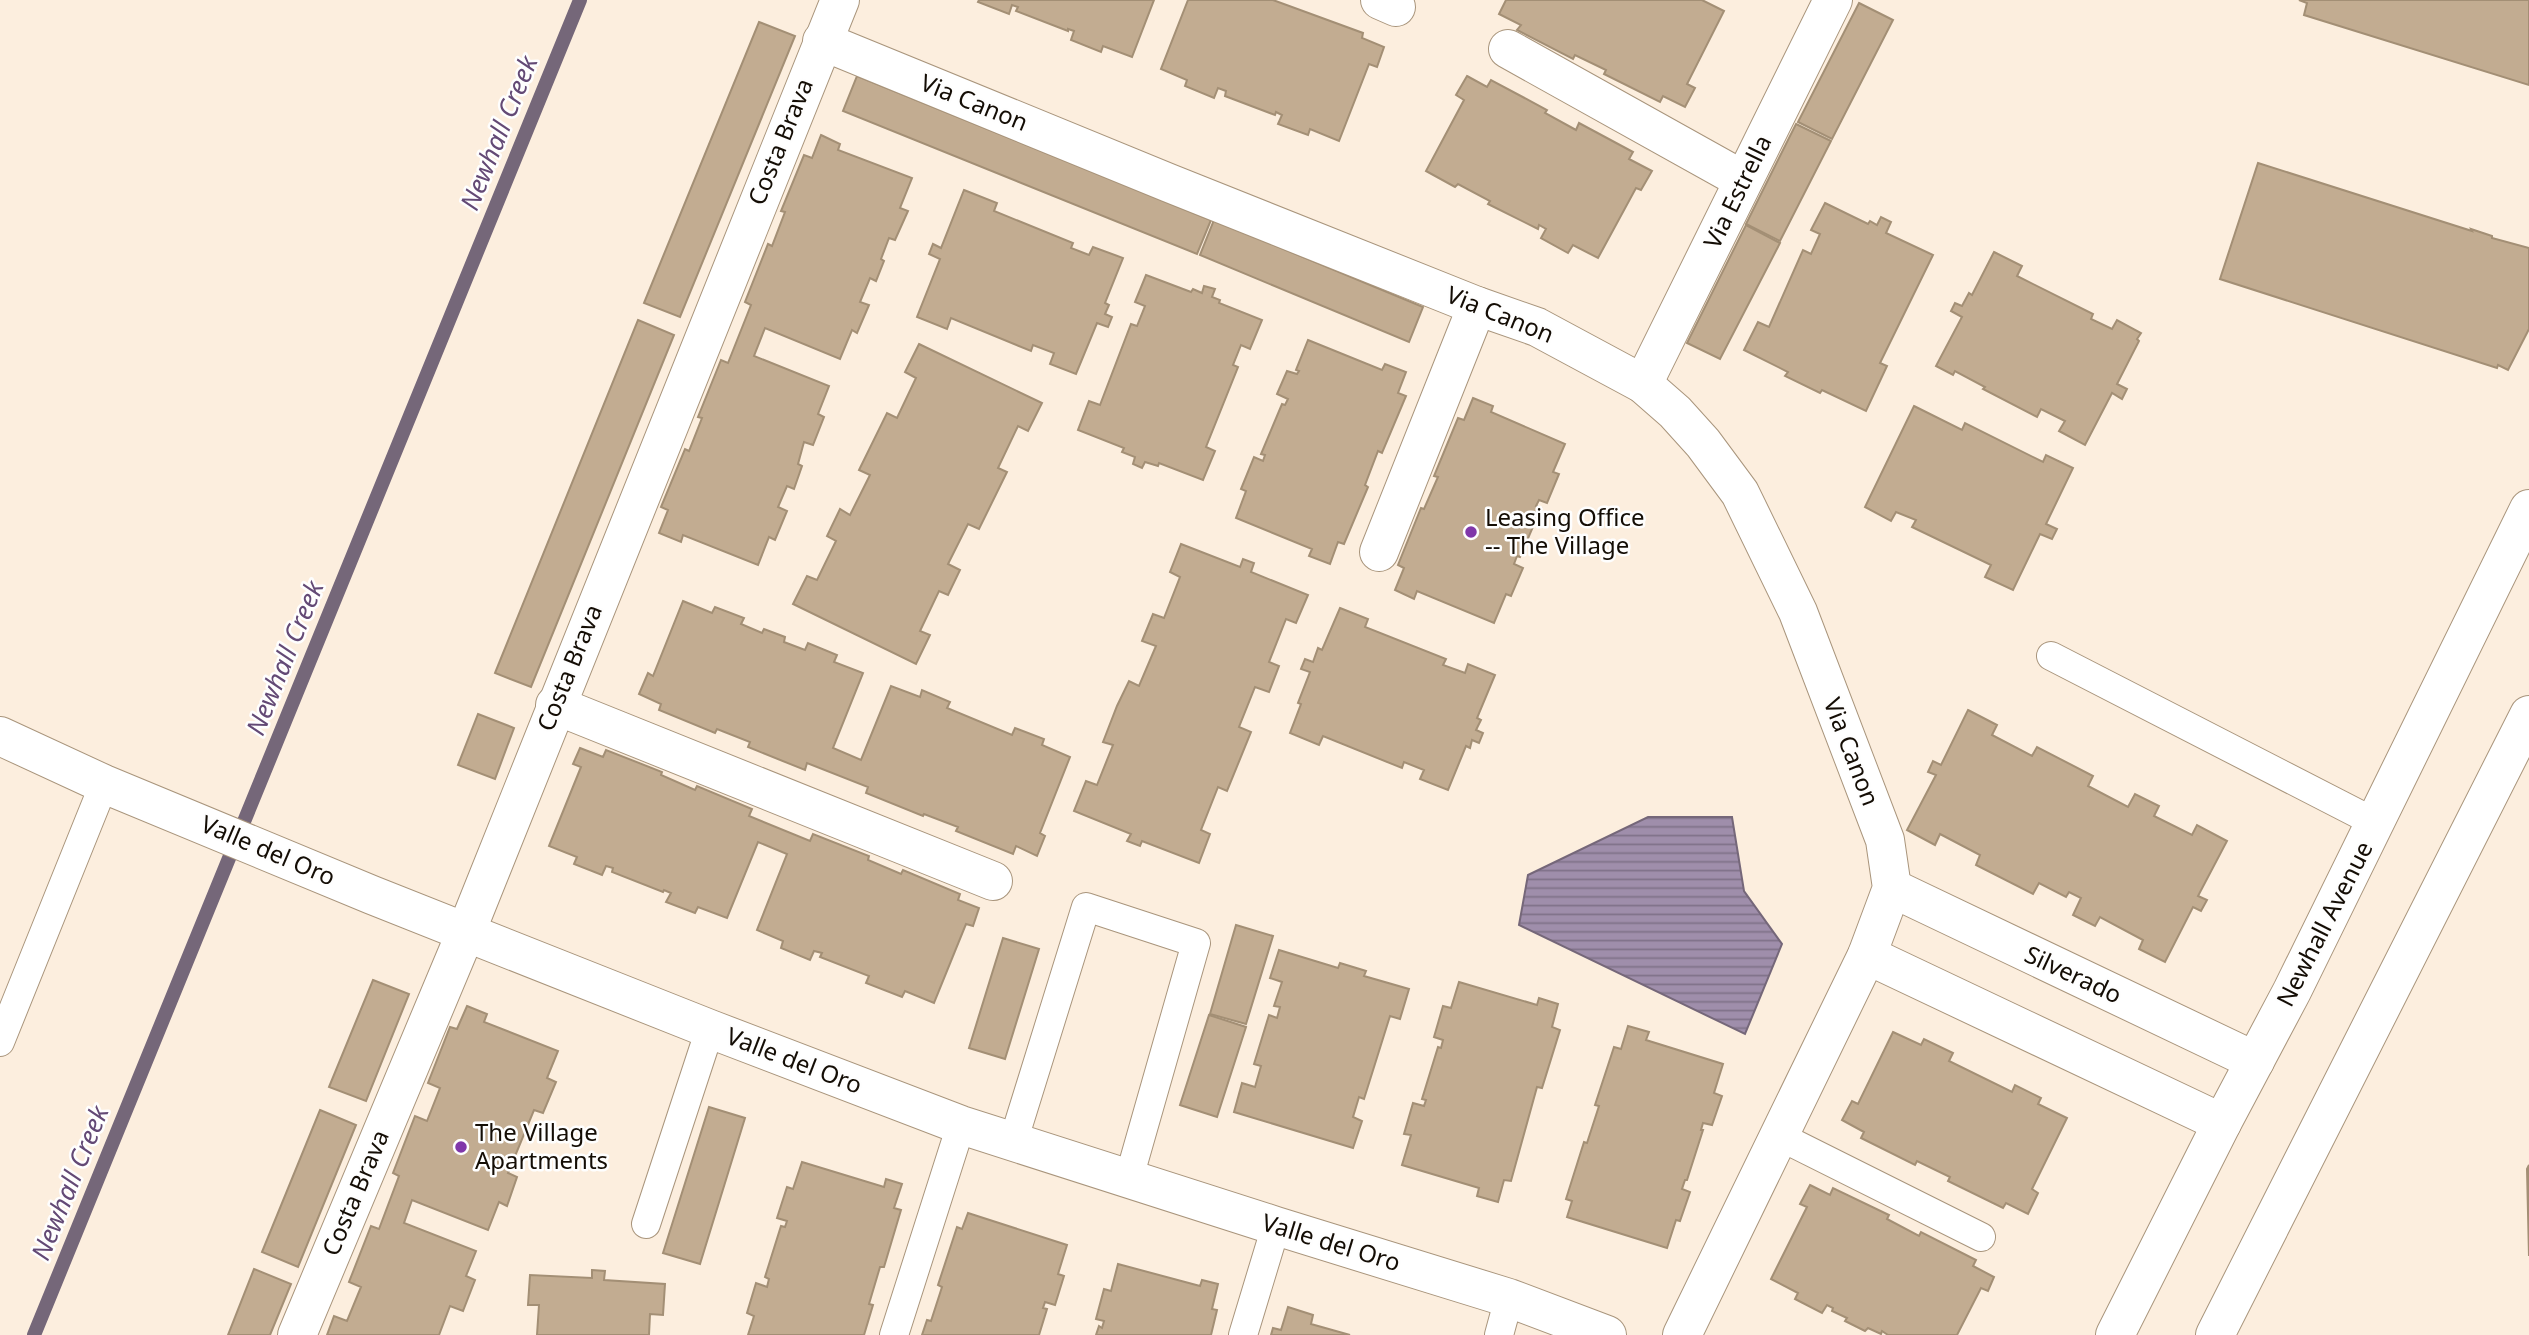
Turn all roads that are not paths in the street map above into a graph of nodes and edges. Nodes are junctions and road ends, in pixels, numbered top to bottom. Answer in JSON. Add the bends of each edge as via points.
{"nodes":[{"id":1,"x":840,"y":0,"type":"edge"},
{"id":2,"x":1833,"y":0,"type":"edge"},
{"id":3,"x":822,"y":41,"type":"junction"},
{"id":4,"x":1508,"y":49,"type":"dead end"},
{"id":5,"x":1743,"y":180,"type":"junction"},
{"id":6,"x":1477,"y":306,"type":"junction"},
{"id":7,"x":1643,"y":384,"type":"junction"},
{"id":8,"x":2529,"y":509,"type":"edge"},
{"id":9,"x":1379,"y":552,"type":"dead end"},
{"id":10,"x":2051,"y":656,"type":"dead end"},
{"id":11,"x":555,"y":705,"type":"junction"},
{"id":12,"x":2529,"y":715,"type":"edge"},
{"id":13,"x":0,"y":736,"type":"edge"},
{"id":14,"x":117,"y":788,"type":"junction"},
{"id":15,"x":2376,"y":823,"type":"junction"},
{"id":16,"x":993,"y":881,"type":"dead end"},
{"id":17,"x":1892,"y":888,"type":"junction"},
{"id":18,"x":466,"y":932,"type":"junction"},
{"id":19,"x":1867,"y":955,"type":"junction"},
{"id":20,"x":710,"y":1029,"type":"junction"},
{"id":21,"x":0,"y":1042,"type":"edge"},
{"id":22,"x":2255,"y":1060,"type":"junction"},
{"id":23,"x":2222,"y":1123,"type":"junction"},
{"id":24,"x":961,"y":1125,"type":"junction"},
{"id":25,"x":1779,"y":1136,"type":"junction"},
{"id":26,"x":1013,"y":1142,"type":"junction"},
{"id":27,"x":1129,"y":1178,"type":"junction"},
{"id":28,"x":646,"y":1224,"type":"dead end"},
{"id":29,"x":1276,"y":1226,"type":"junction"},
{"id":30,"x":1981,"y":1237,"type":"dead end"},
{"id":31,"x":1509,"y":1298,"type":"junction"},
{"id":32,"x":297,"y":1335,"type":"edge"},
{"id":33,"x":894,"y":1335,"type":"edge"},
{"id":34,"x":1243,"y":1335,"type":"edge"},
{"id":35,"x":1499,"y":1335,"type":"edge"},
{"id":36,"x":1607,"y":1335,"type":"edge"},
{"id":37,"x":1682,"y":1335,"type":"edge"},
{"id":38,"x":2115,"y":1335,"type":"edge"},
{"id":39,"x":2215,"y":1335,"type":"edge"}],
"edges":[{"from":1,"to":3,"type":"street","name":"Costa Brava"},
{"from":2,"to":5,"type":"street","name":"Via Estrella"},
{"from":3,"to":6,"type":"street","name":"Via Canon"},
{"from":3,"to":11,"type":"street","name":"Costa Brava"},
{"from":4,"to":5,"type":"street"},
{"from":5,"to":7,"type":"street","name":"Via Estrella"},
{"from":6,"to":7,"type":"street","name":"Via Canon","via":[[1537,327]]},
{"from":6,"to":9,"type":"street"},
{"from":7,"to":17,"type":"street","name":"Via Canon","via":[[1703,443],[1740,493],[1808,637],[1885,841]]},
{"from":8,"to":15,"type":"street","name":"Newhall Avenue"},
{"from":10,"to":15,"type":"lane"},
{"from":11,"to":16,"type":"street"},
{"from":11,"to":18,"type":"street","name":"Costa Brava"},
{"from":12,"to":39,"type":"street"},
{"from":13,"to":14,"type":"street","name":"Valle del Oro"},
{"from":14,"to":18,"type":"street","name":"Valle del Oro"},
{"from":14,"to":21,"type":"lane"},
{"from":15,"to":22,"type":"street","name":"Newhall Avenue"},
{"from":17,"to":19,"type":"street"},
{"from":17,"to":22,"type":"street","name":"Silverado"},
{"from":18,"to":20,"type":"street","name":"Valle del Oro"},
{"from":18,"to":32,"type":"street","name":"Costa Brava"},
{"from":19,"to":23,"type":"street"},
{"from":19,"to":25,"type":"street"},
{"from":20,"to":24,"type":"street","name":"Valle del Oro"},
{"from":20,"to":28,"type":"lane"},
{"from":22,"to":23,"type":"street","name":"Newhall Avenue"},
{"from":23,"to":38,"type":"street","name":"Newhall Avenue"},
{"from":24,"to":26,"type":"street","name":"Valle del Oro"},
{"from":24,"to":33,"type":"lane"},
{"from":25,"to":30,"type":"lane"},
{"from":25,"to":37,"type":"street"},
{"from":26,"to":27,"type":"street","name":"Valle del Oro"},
{"from":26,"to":27,"type":"lane","via":[[1086,907],[1196,943]]},
{"from":27,"to":29,"type":"street","name":"Valle del Oro"},
{"from":29,"to":31,"type":"street","name":"Valle del Oro"},
{"from":29,"to":34,"type":"lane"},
{"from":31,"to":35,"type":"lane"},
{"from":31,"to":36,"type":"street","name":"Valle del Oro"}]}
